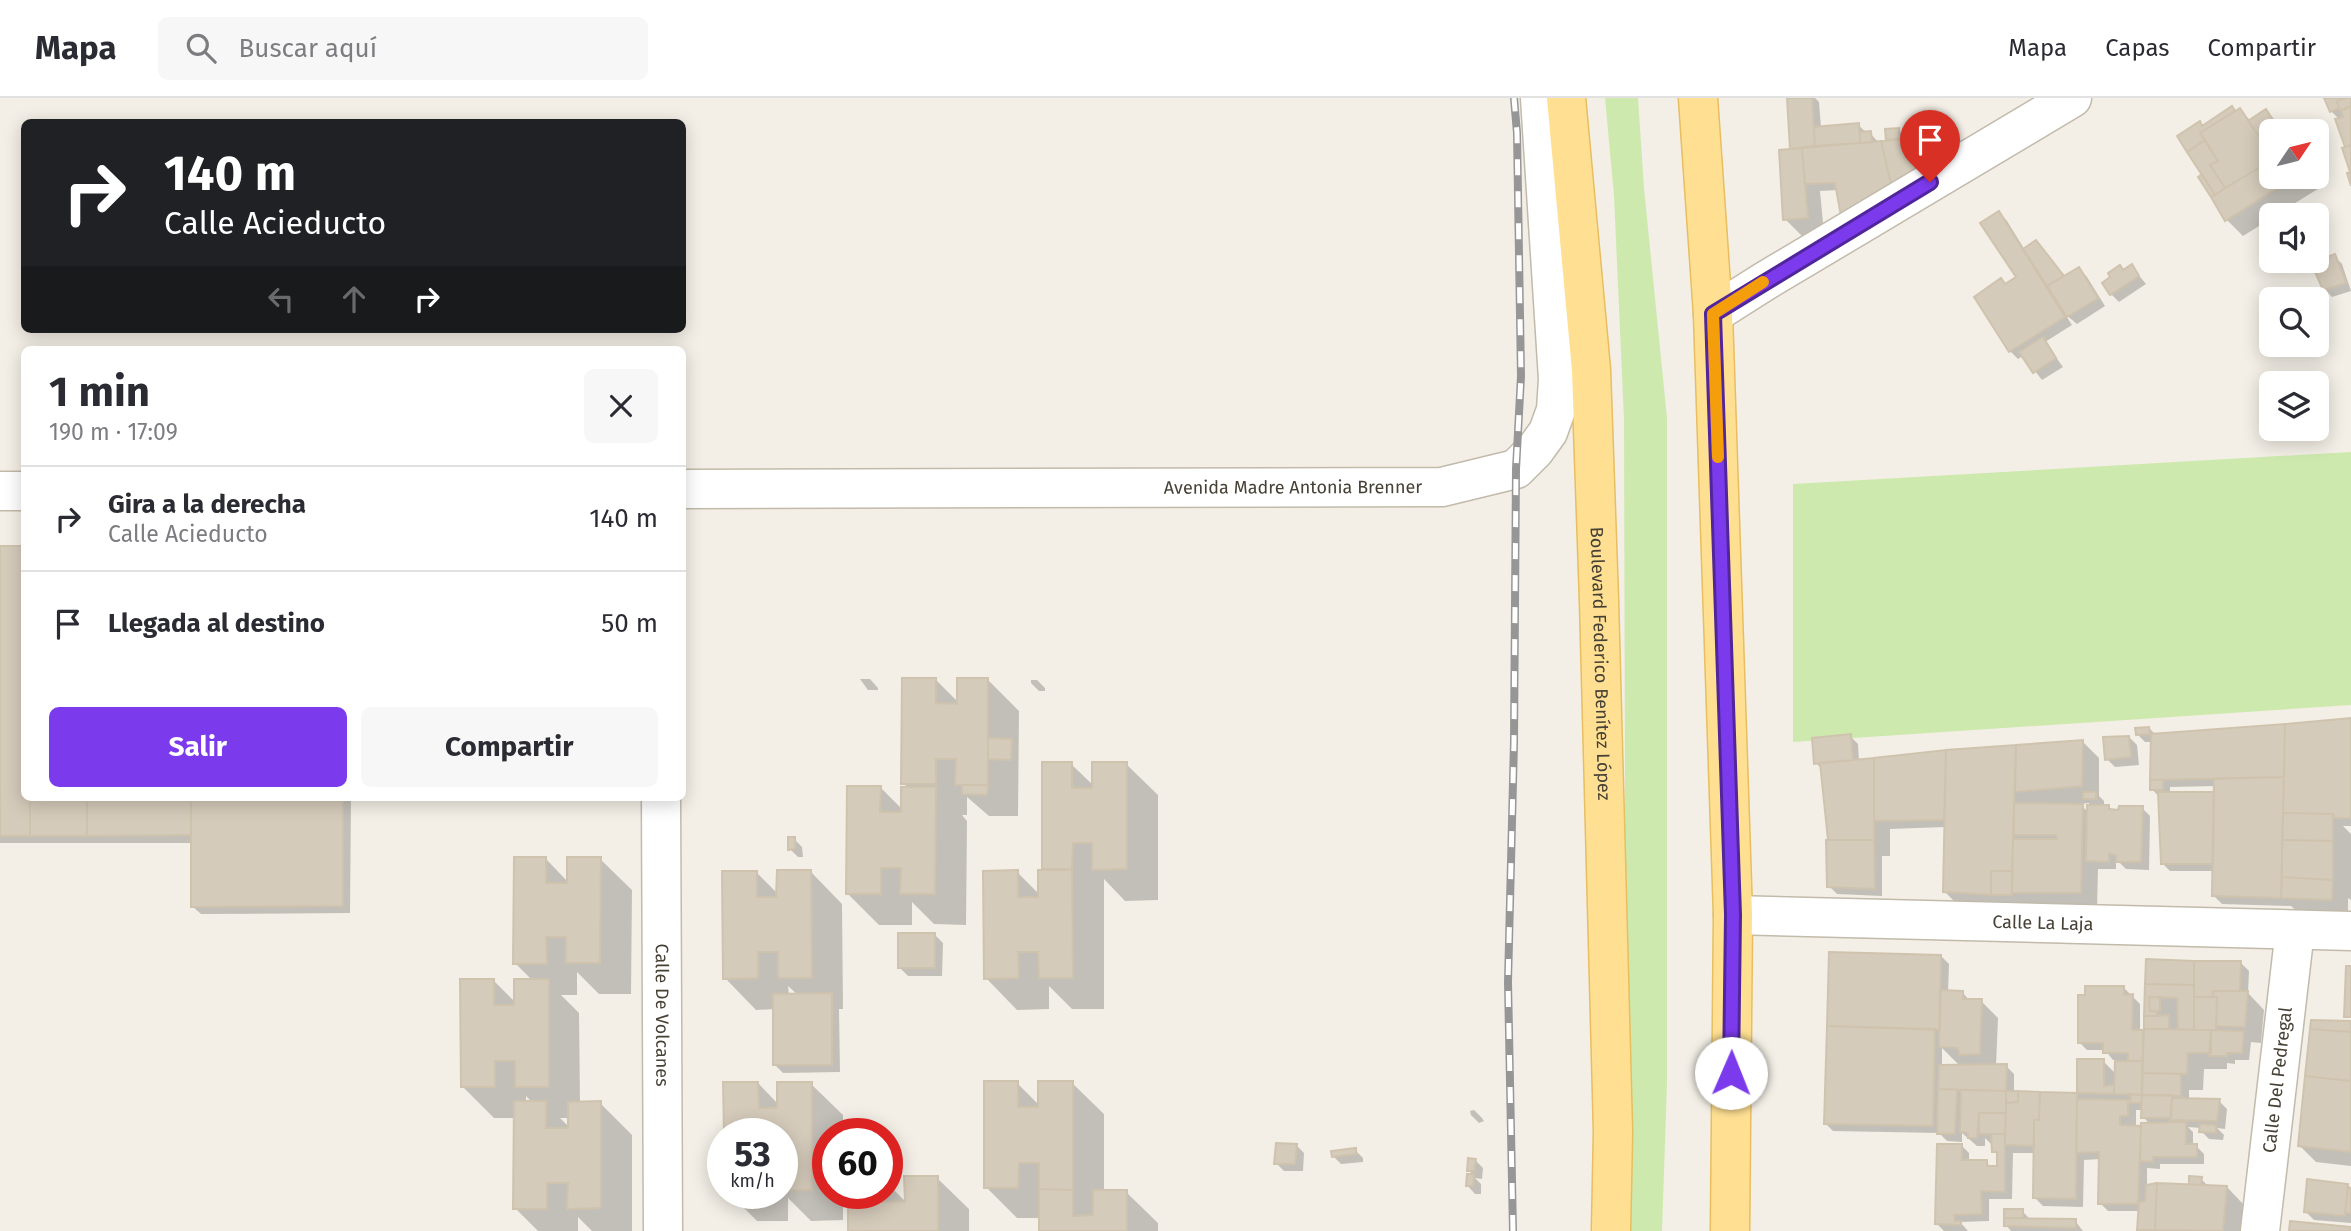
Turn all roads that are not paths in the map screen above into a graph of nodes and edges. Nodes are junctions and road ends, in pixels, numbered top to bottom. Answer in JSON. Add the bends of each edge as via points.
{"nodes":[{"id":1,"x":1540,"y":98,"type":"edge"},
{"id":2,"x":1566,"y":98,"type":"edge"},
{"id":3,"x":1698,"y":98,"type":"edge"},
{"id":4,"x":2072,"y":98,"type":"edge"},
{"id":5,"x":1713,"y":314,"type":"junction"},
{"id":6,"x":686,"y":489,"type":"edge"},
{"id":7,"x":0,"y":491,"type":"edge"},
{"id":8,"x":21,"y":491,"type":"edge"},
{"id":9,"x":662,"y":801,"type":"edge"},
{"id":10,"x":1733,"y":915,"type":"junction"},
{"id":11,"x":2295,"y":930,"type":"junction"},
{"id":12,"x":2351,"y":931,"type":"edge"},
{"id":13,"x":663,"y":1231,"type":"edge"},
{"id":14,"x":1611,"y":1231,"type":"edge"},
{"id":15,"x":1730,"y":1231,"type":"edge"},
{"id":16,"x":2260,"y":1231,"type":"edge"}],
"edges":[{"from":1,"to":6,"type":"street","name":"Avenida Madre Antonia Brenner","via":[[1558,390],[1548,432],[1516,468],[1442,487]]},
{"from":2,"to":14,"type":"main road","name":"Boulevard Federico Benítez López","via":[[1591,370],[1613,1132]]},
{"from":3,"to":5,"type":"main road"},
{"from":4,"to":5,"type":"street"},
{"from":5,"to":10,"type":"main road"},
{"from":7,"to":8,"type":"street"},
{"from":9,"to":13,"type":"street","name":"Calle De Volcanes"},
{"from":10,"to":11,"type":"street","name":"Calle La Laja"},
{"from":10,"to":15,"type":"main road"},
{"from":11,"to":12,"type":"street","name":"Calle La Laja"},
{"from":11,"to":16,"type":"street","name":"Calle Del Pedregal"}]}
